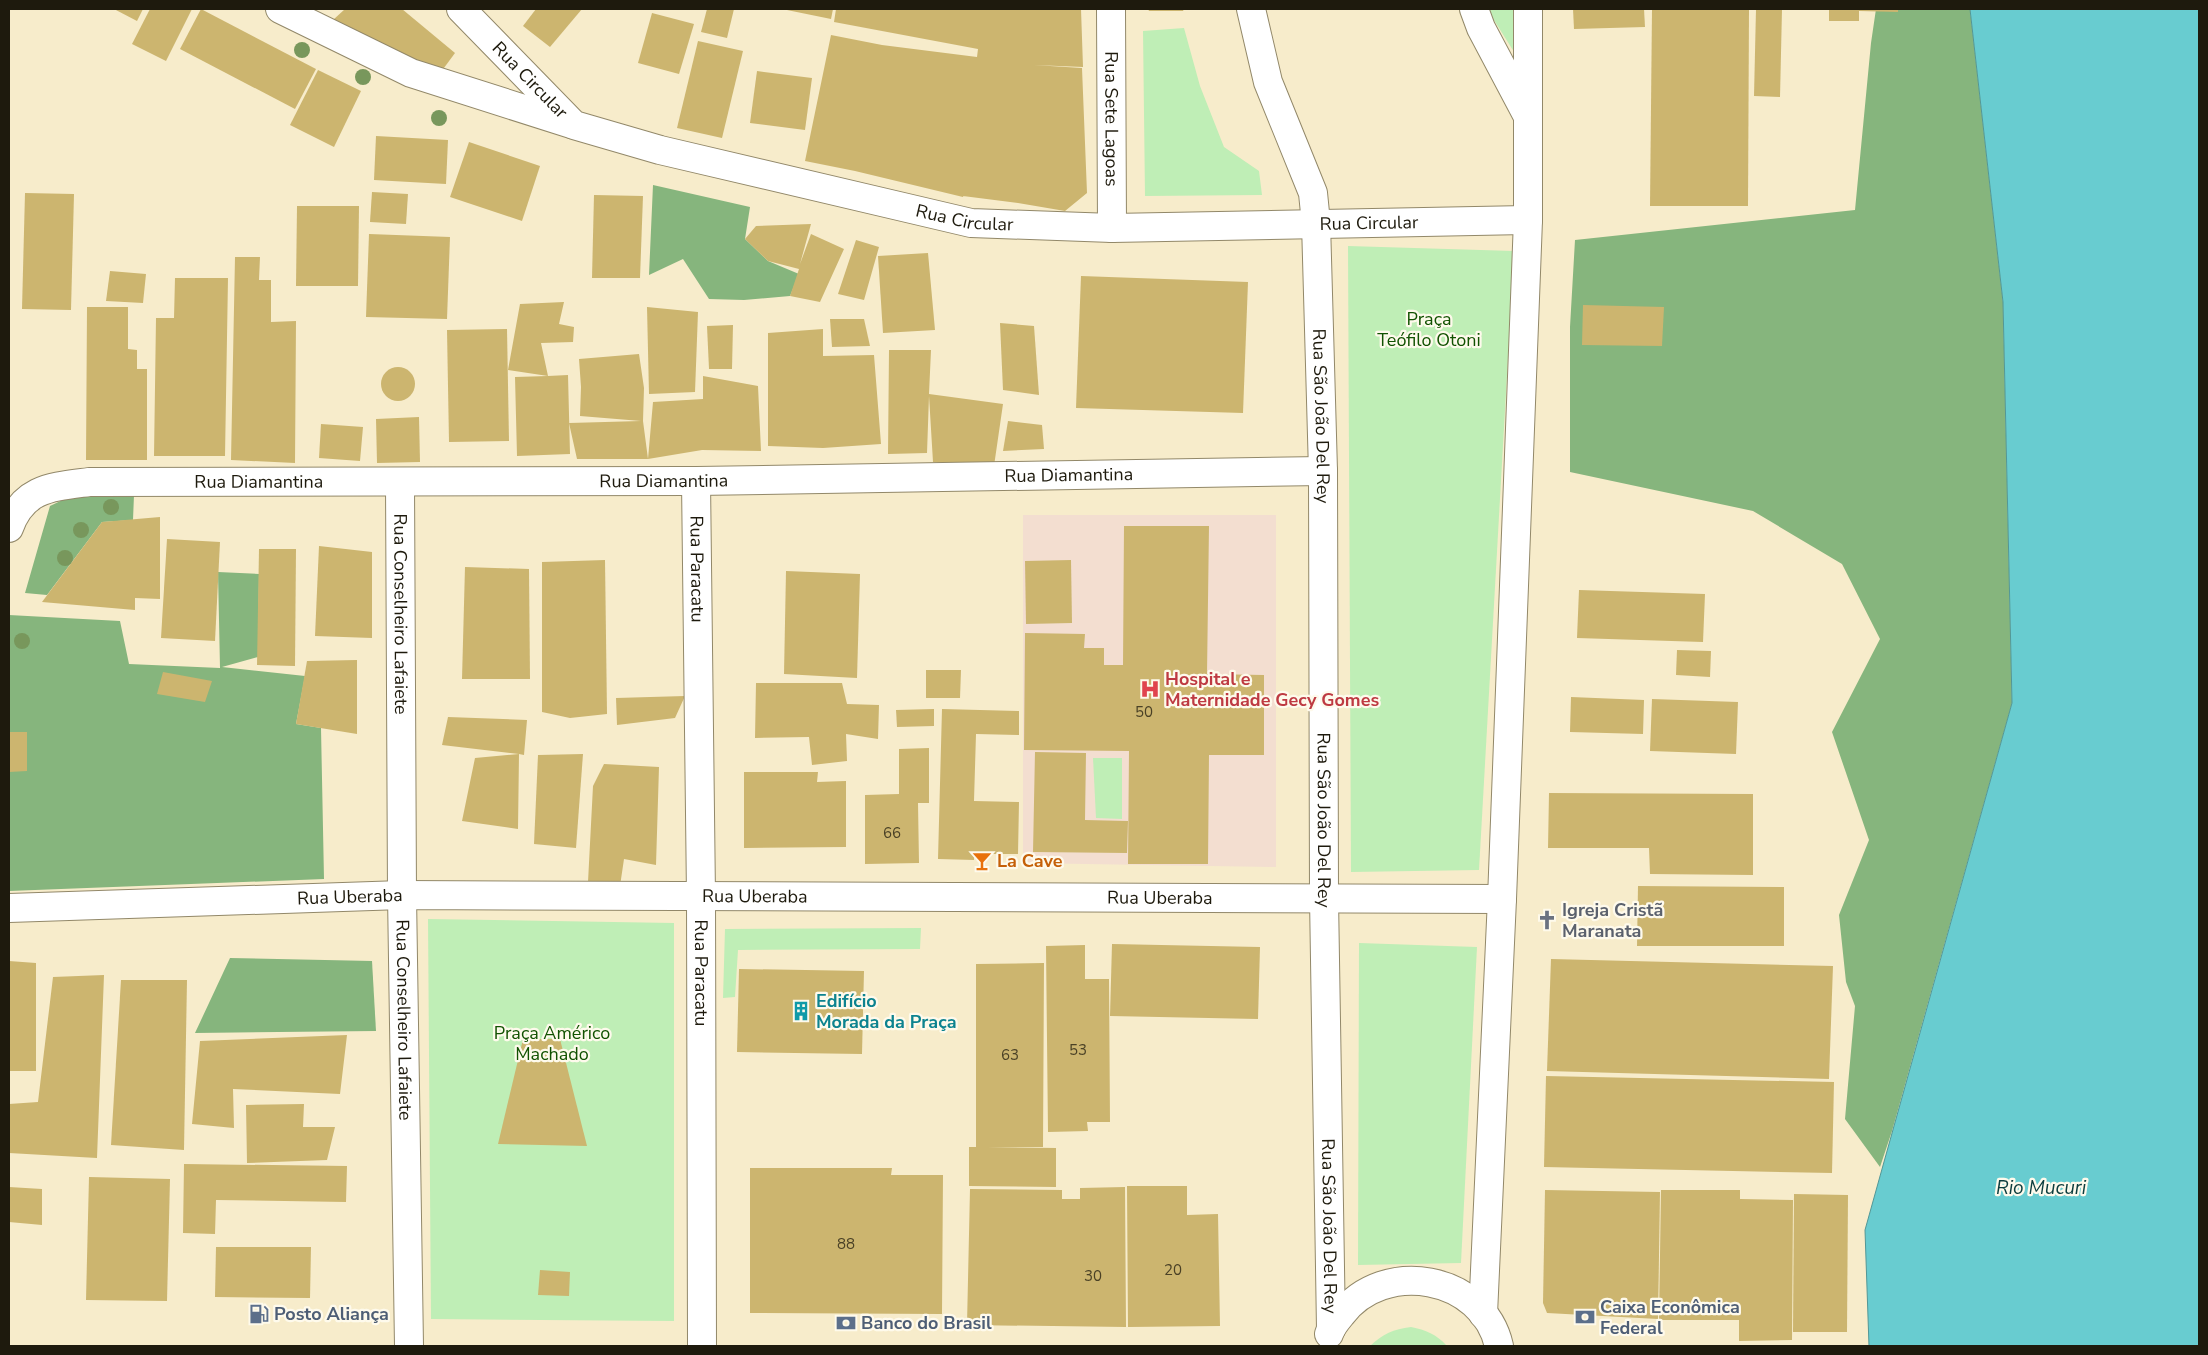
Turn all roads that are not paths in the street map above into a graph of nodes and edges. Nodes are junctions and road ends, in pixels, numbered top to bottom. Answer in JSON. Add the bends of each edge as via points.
{"nodes":[{"id":1,"x":280,"y":9,"type":"edge"},
{"id":2,"x":461,"y":9,"type":"edge"},
{"id":3,"x":1111,"y":9,"type":"edge"},
{"id":4,"x":1251,"y":9,"type":"edge"},
{"id":5,"x":1474,"y":9,"type":"edge"},
{"id":6,"x":1528,"y":9,"type":"edge"},
{"id":7,"x":1528,"y":116,"type":"junction"},
{"id":8,"x":574,"y":125,"type":"junction"},
{"id":9,"x":1528,"y":220,"type":"junction"},
{"id":10,"x":1316,"y":223,"type":"junction"},
{"id":11,"x":1112,"y":228,"type":"junction"},
{"id":12,"x":1323,"y":471,"type":"junction"},
{"id":13,"x":400,"y":482,"type":"junction"},
{"id":14,"x":696,"y":482,"type":"junction"},
{"id":15,"x":12,"y":521,"type":"edge"},
{"id":16,"x":402,"y":895,"type":"junction"},
{"id":17,"x":701,"y":896,"type":"junction"},
{"id":18,"x":1324,"y":898,"type":"junction"},
{"id":19,"x":1502,"y":898,"type":"junction"},
{"id":20,"x":9,"y":908,"type":"edge"},
{"id":21,"x":1483,"y":1314,"type":"junction"},
{"id":22,"x":1328,"y":1337,"type":"edge"},
{"id":23,"x":409,"y":1346,"type":"edge"},
{"id":24,"x":702,"y":1346,"type":"edge"},
{"id":25,"x":1499,"y":1346,"type":"edge"}],
"edges":[{"from":1,"to":8,"type":"street","via":[[411,73]]},
{"from":2,"to":8,"type":"street","name":"Rua Circular"},
{"from":3,"to":11,"type":"street","name":"Rua Sete Lagoas"},
{"from":4,"to":10,"type":"street","via":[[1268,82],[1313,193]]},
{"from":5,"to":7,"type":"street"},
{"from":6,"to":7,"type":"street"},
{"from":7,"to":9,"type":"street"},
{"from":8,"to":11,"type":"street","name":"Rua Circular","via":[[660,150],[971,223]]},
{"from":9,"to":10,"type":"street","name":"Rua Circular"},
{"from":9,"to":19,"type":"street"},
{"from":10,"to":11,"type":"street","name":"Rua Circular"},
{"from":10,"to":12,"type":"street","name":"Rua São João Del Rey"},
{"from":12,"to":14,"type":"street","name":"Rua Diamantina"},
{"from":12,"to":18,"type":"street","name":"Rua São João Del Rey"},
{"from":13,"to":14,"type":"street","name":"Rua Diamantina"},
{"from":13,"to":15,"type":"street","name":"Rua Diamantina","via":[[89,482],[46,489],[31,496]]},
{"from":13,"to":16,"type":"street","name":"Rua Conselheiro Lafaiete"},
{"from":14,"to":17,"type":"street","name":"Rua Paracatu"},
{"from":16,"to":17,"type":"street","name":"Rua Uberaba"},
{"from":16,"to":20,"type":"street","name":"Rua Uberaba"},
{"from":16,"to":23,"type":"street","name":"Rua Conselheiro Lafaiete"},
{"from":17,"to":18,"type":"street","name":"Rua Uberaba"},
{"from":17,"to":24,"type":"street","name":"Rua Paracatu"},
{"from":18,"to":19,"type":"street","name":"Rua Uberaba"},
{"from":18,"to":22,"type":"street","name":"Rua São João Del Rey"},
{"from":19,"to":21,"type":"street"},
{"from":21,"to":22,"type":"street","via":[[1461,1294],[1434,1282],[1404,1280],[1375,1287],[1349,1304]]},
{"from":21,"to":25,"type":"street"}]}
